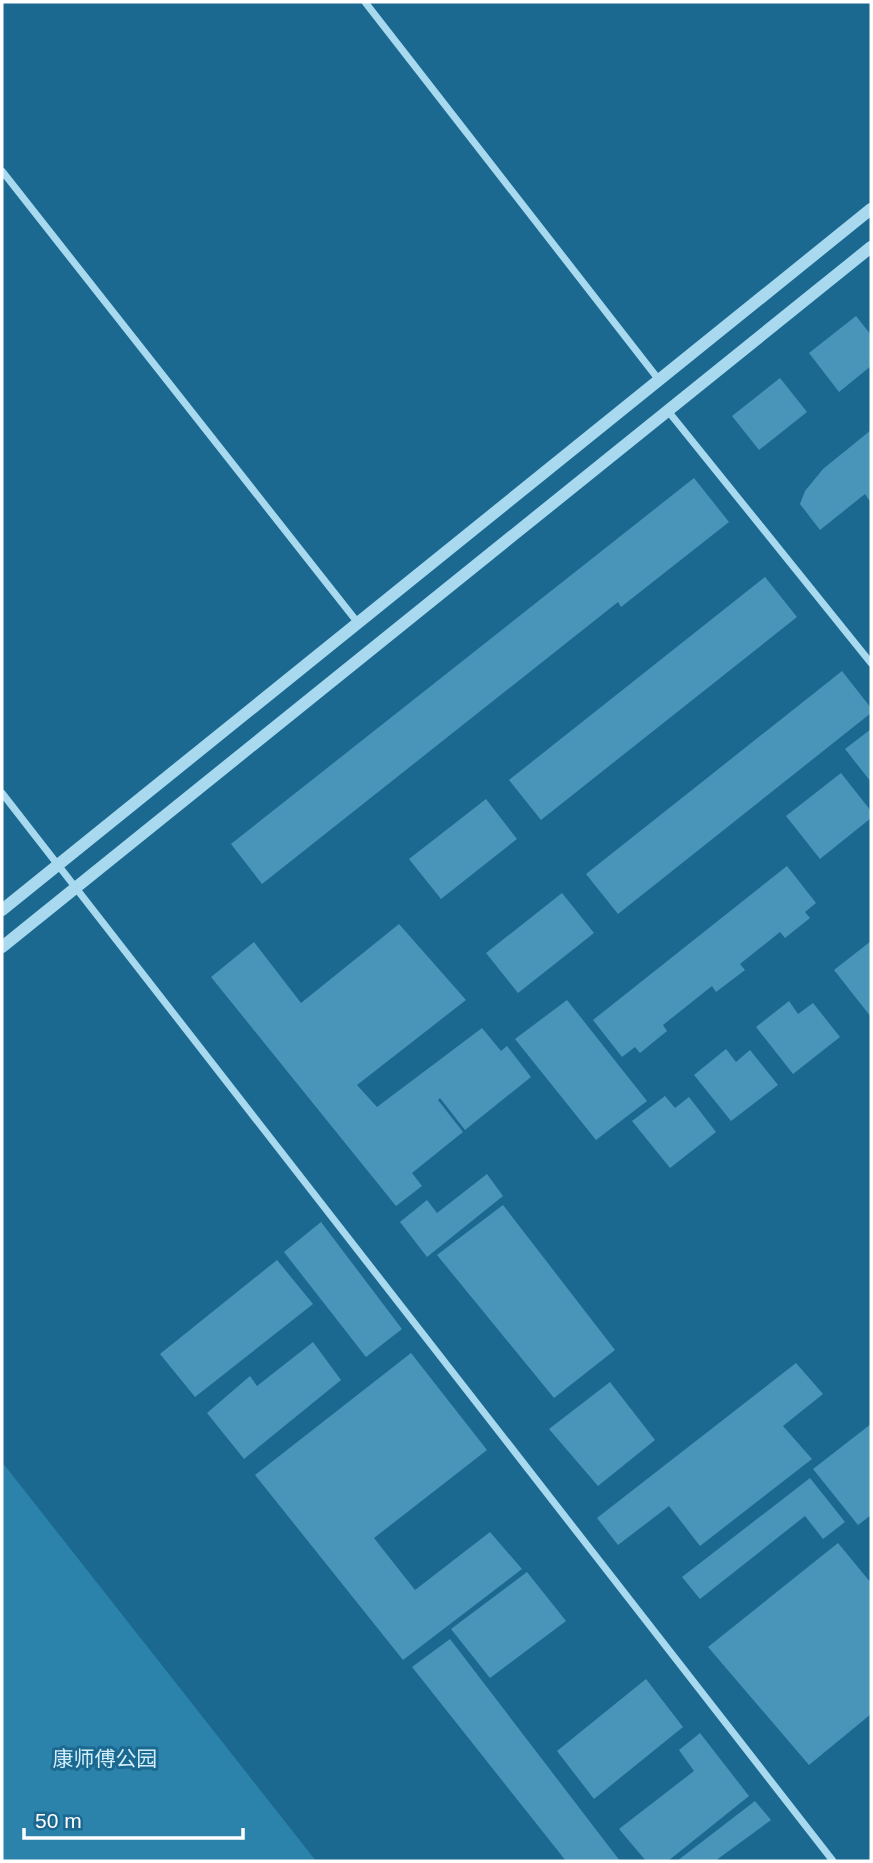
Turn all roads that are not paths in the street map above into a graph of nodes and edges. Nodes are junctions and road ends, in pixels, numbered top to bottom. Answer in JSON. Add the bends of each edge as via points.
{"nodes":[{"id":1,"x":365,"y":2,"type":"edge"},
{"id":2,"x":2,"y":171,"type":"edge"},
{"id":3,"x":871,"y":209,"type":"edge"},
{"id":4,"x":871,"y":247,"type":"edge"},
{"id":5,"x":659,"y":380,"type":"junction"},
{"id":6,"x":668,"y":411,"type":"junction"},
{"id":7,"x":358,"y":623,"type":"junction"},
{"id":8,"x":871,"y":663,"type":"edge"},
{"id":9,"x":2,"y":793,"type":"edge"},
{"id":10,"x":57,"y":865,"type":"junction"},
{"id":11,"x":75,"y":888,"type":"junction"},
{"id":12,"x":2,"y":910,"type":"edge"},
{"id":13,"x":2,"y":947,"type":"edge"},
{"id":14,"x":833,"y":1861,"type":"edge"}],
"edges":[{"from":1,"to":5,"type":"street"},
{"from":2,"to":7,"type":"street"},
{"from":3,"to":5,"type":"street"},
{"from":4,"to":6,"type":"street"},
{"from":5,"to":7,"type":"street"},
{"from":6,"to":8,"type":"street"},
{"from":6,"to":11,"type":"street"},
{"from":7,"to":10,"type":"street"},
{"from":9,"to":10,"type":"street"},
{"from":10,"to":11,"type":"street"},
{"from":10,"to":12,"type":"street"},
{"from":11,"to":13,"type":"street"},
{"from":11,"to":14,"type":"street"}]}
